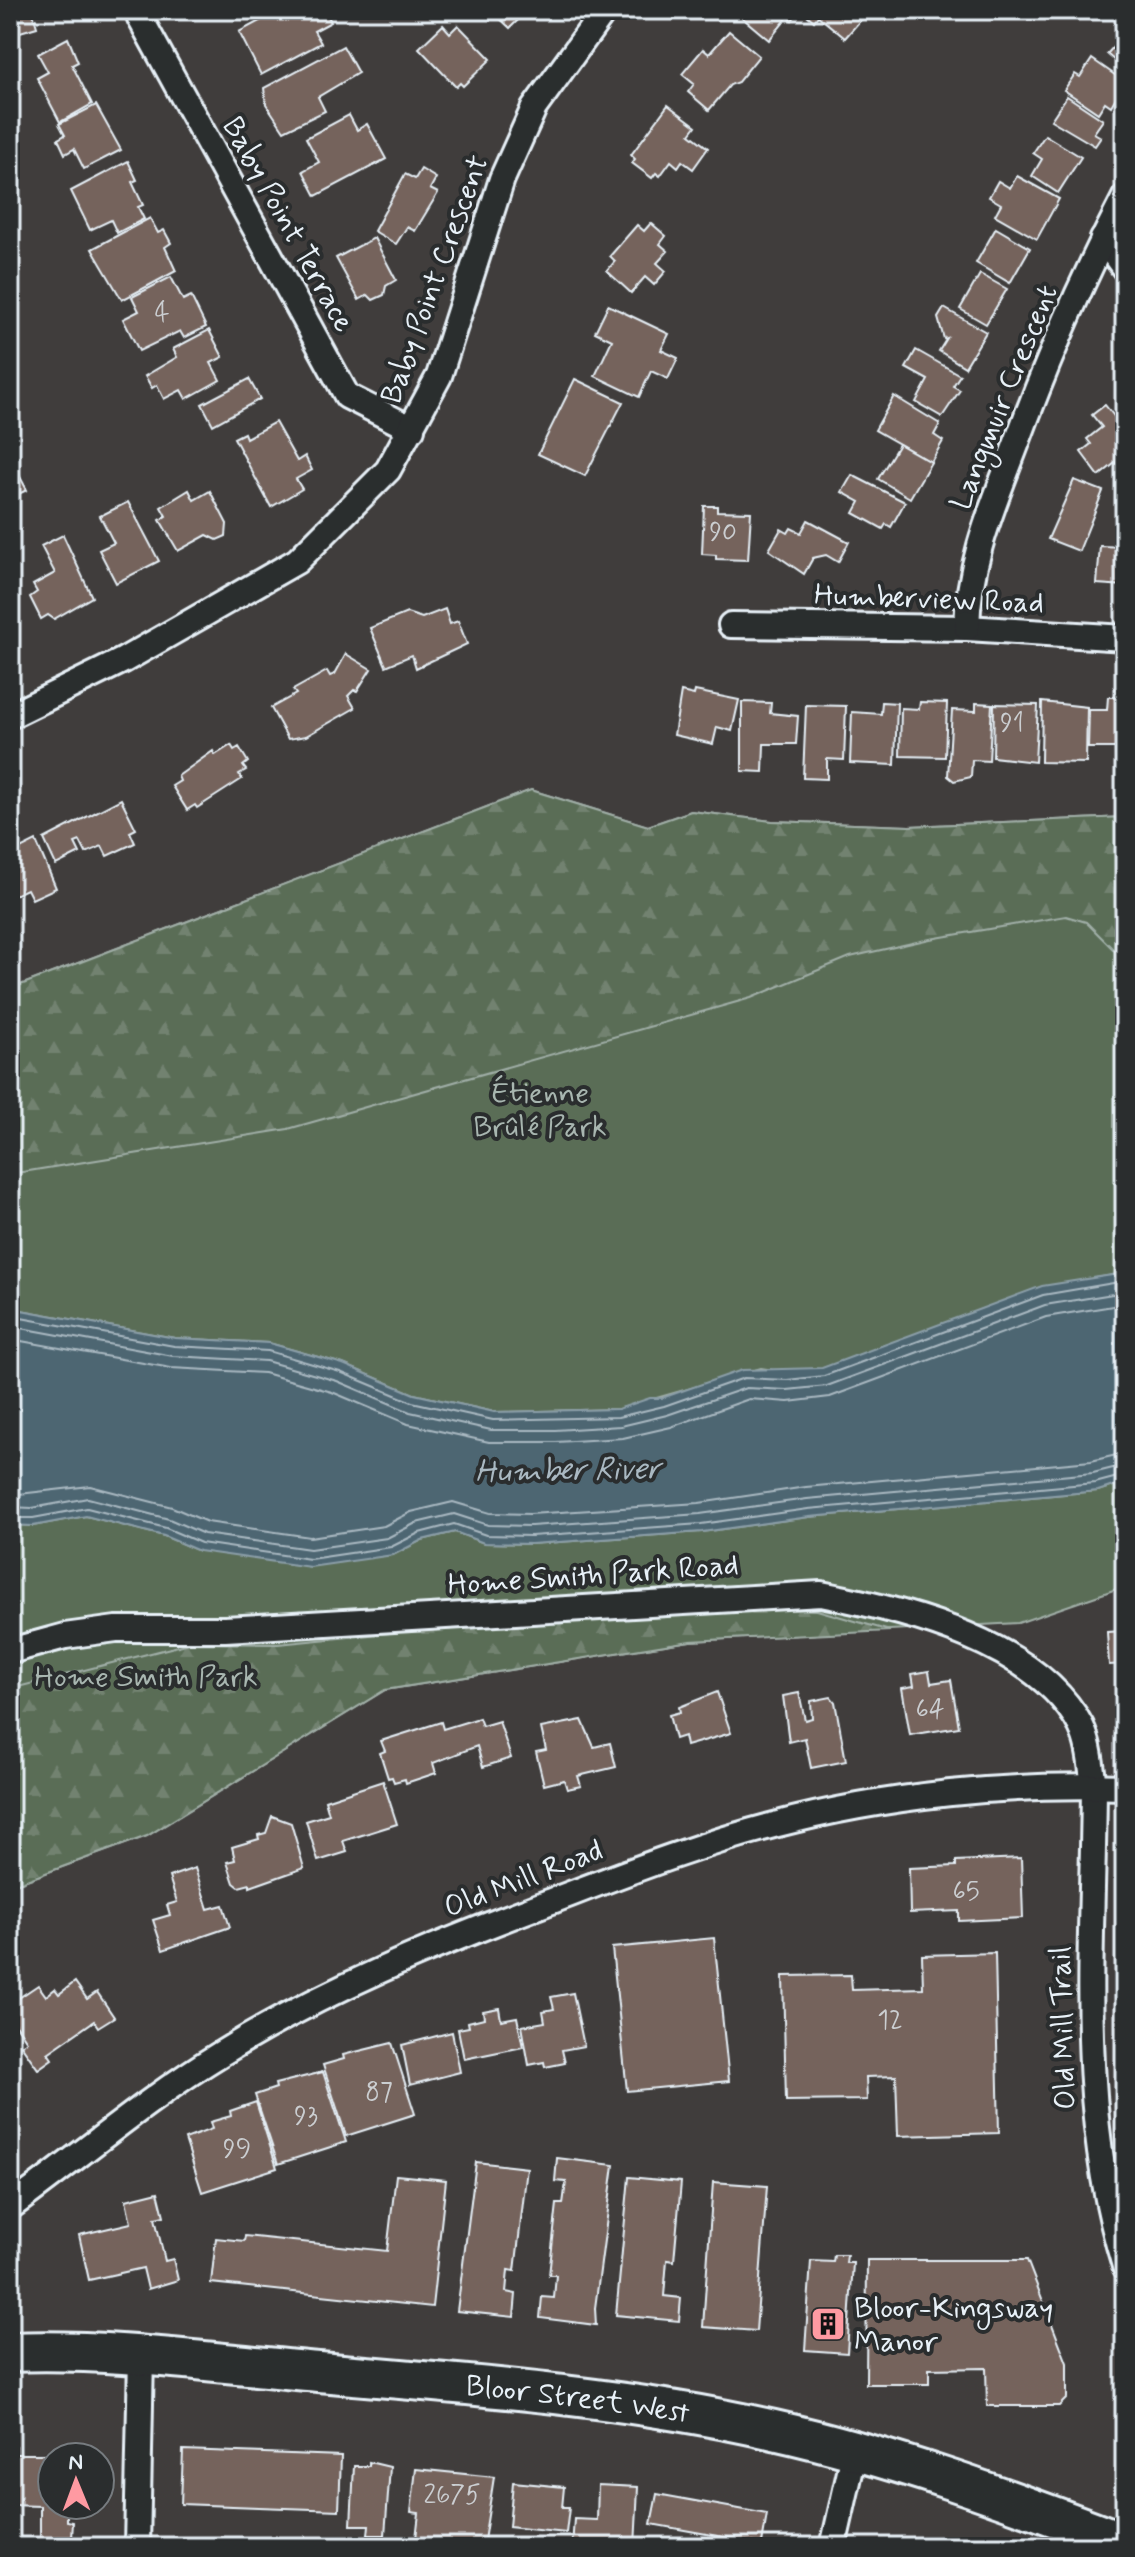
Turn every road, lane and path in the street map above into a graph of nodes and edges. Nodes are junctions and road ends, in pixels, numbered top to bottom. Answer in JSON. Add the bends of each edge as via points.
{"nodes":[{"id":1,"x":605,"y":10,"type":"edge"},
{"id":2,"x":140,"y":18,"type":"dead end"},
{"id":3,"x":1125,"y":197,"type":"edge"},
{"id":4,"x":1103,"y":239,"type":"junction"},
{"id":5,"x":1125,"y":269,"type":"edge"},
{"id":6,"x":412,"y":429,"type":"junction"},
{"id":7,"x":731,"y":625,"type":"dead end"},
{"id":8,"x":967,"y":628,"type":"junction"},
{"id":9,"x":1125,"y":638,"type":"edge"},
{"id":10,"x":13,"y":707,"type":"edge"},
{"id":11,"x":10,"y":1651,"type":"edge"},
{"id":12,"x":1094,"y":1786,"type":"junction"},
{"id":13,"x":1125,"y":1787,"type":"edge"},
{"id":14,"x":10,"y":2207,"type":"edge"},
{"id":15,"x":1125,"y":2266,"type":"edge"},
{"id":16,"x":10,"y":2352,"type":"edge"},
{"id":17,"x":141,"y":2356,"type":"junction"},
{"id":18,"x":855,"y":2450,"type":"junction"},
{"id":19,"x":1124,"y":2540,"type":"edge"},
{"id":20,"x":137,"y":2547,"type":"edge"},
{"id":21,"x":833,"y":2547,"type":"edge"}],
"edges":[{"from":1,"to":6,"type":"street","name":"Baby Point Crescent","via":[[534,108],[502,179],[439,376]]},
{"from":2,"to":6,"type":"street","name":"Baby Point Terrace","via":[[347,396]]},
{"from":3,"to":4,"type":"street","name":"Langmuir Crescent"},
{"from":4,"to":5,"type":"street"},
{"from":4,"to":8,"type":"street","name":"Langmuir Crescent","via":[[976,551]]},
{"from":6,"to":10,"type":"street","name":"Baby Point Crescent","via":[[388,470],[297,561],[124,660]]},
{"from":7,"to":8,"type":"street","name":"Humberview Road"},
{"from":8,"to":9,"type":"street","name":"Humberview Road"},
{"from":11,"to":12,"type":"street","name":"Home Smith Park Road","via":[[116,1629],[225,1629],[821,1594],[888,1606],[989,1645],[1027,1669],[1056,1691],[1081,1726]]},
{"from":12,"to":13,"type":"street","name":"Old Mill Road"},
{"from":12,"to":14,"type":"street","name":"Old Mill Road","via":[[1013,1788],[888,1802],[774,1825],[498,1921],[404,1959],[221,2053]]},
{"from":12,"to":15,"type":"street","name":"Old Mill Trail","via":[[1090,2039],[1107,2194]]},
{"from":16,"to":17,"type":"main road","name":"Bloor Street West"},
{"from":17,"to":18,"type":"main road","name":"Bloor Street West","via":[[609,2401]]},
{"from":17,"to":20,"type":"street"},
{"from":18,"to":19,"type":"main road","name":"Bloor Street West","via":[[956,2479]]},
{"from":18,"to":21,"type":"street"}]}
